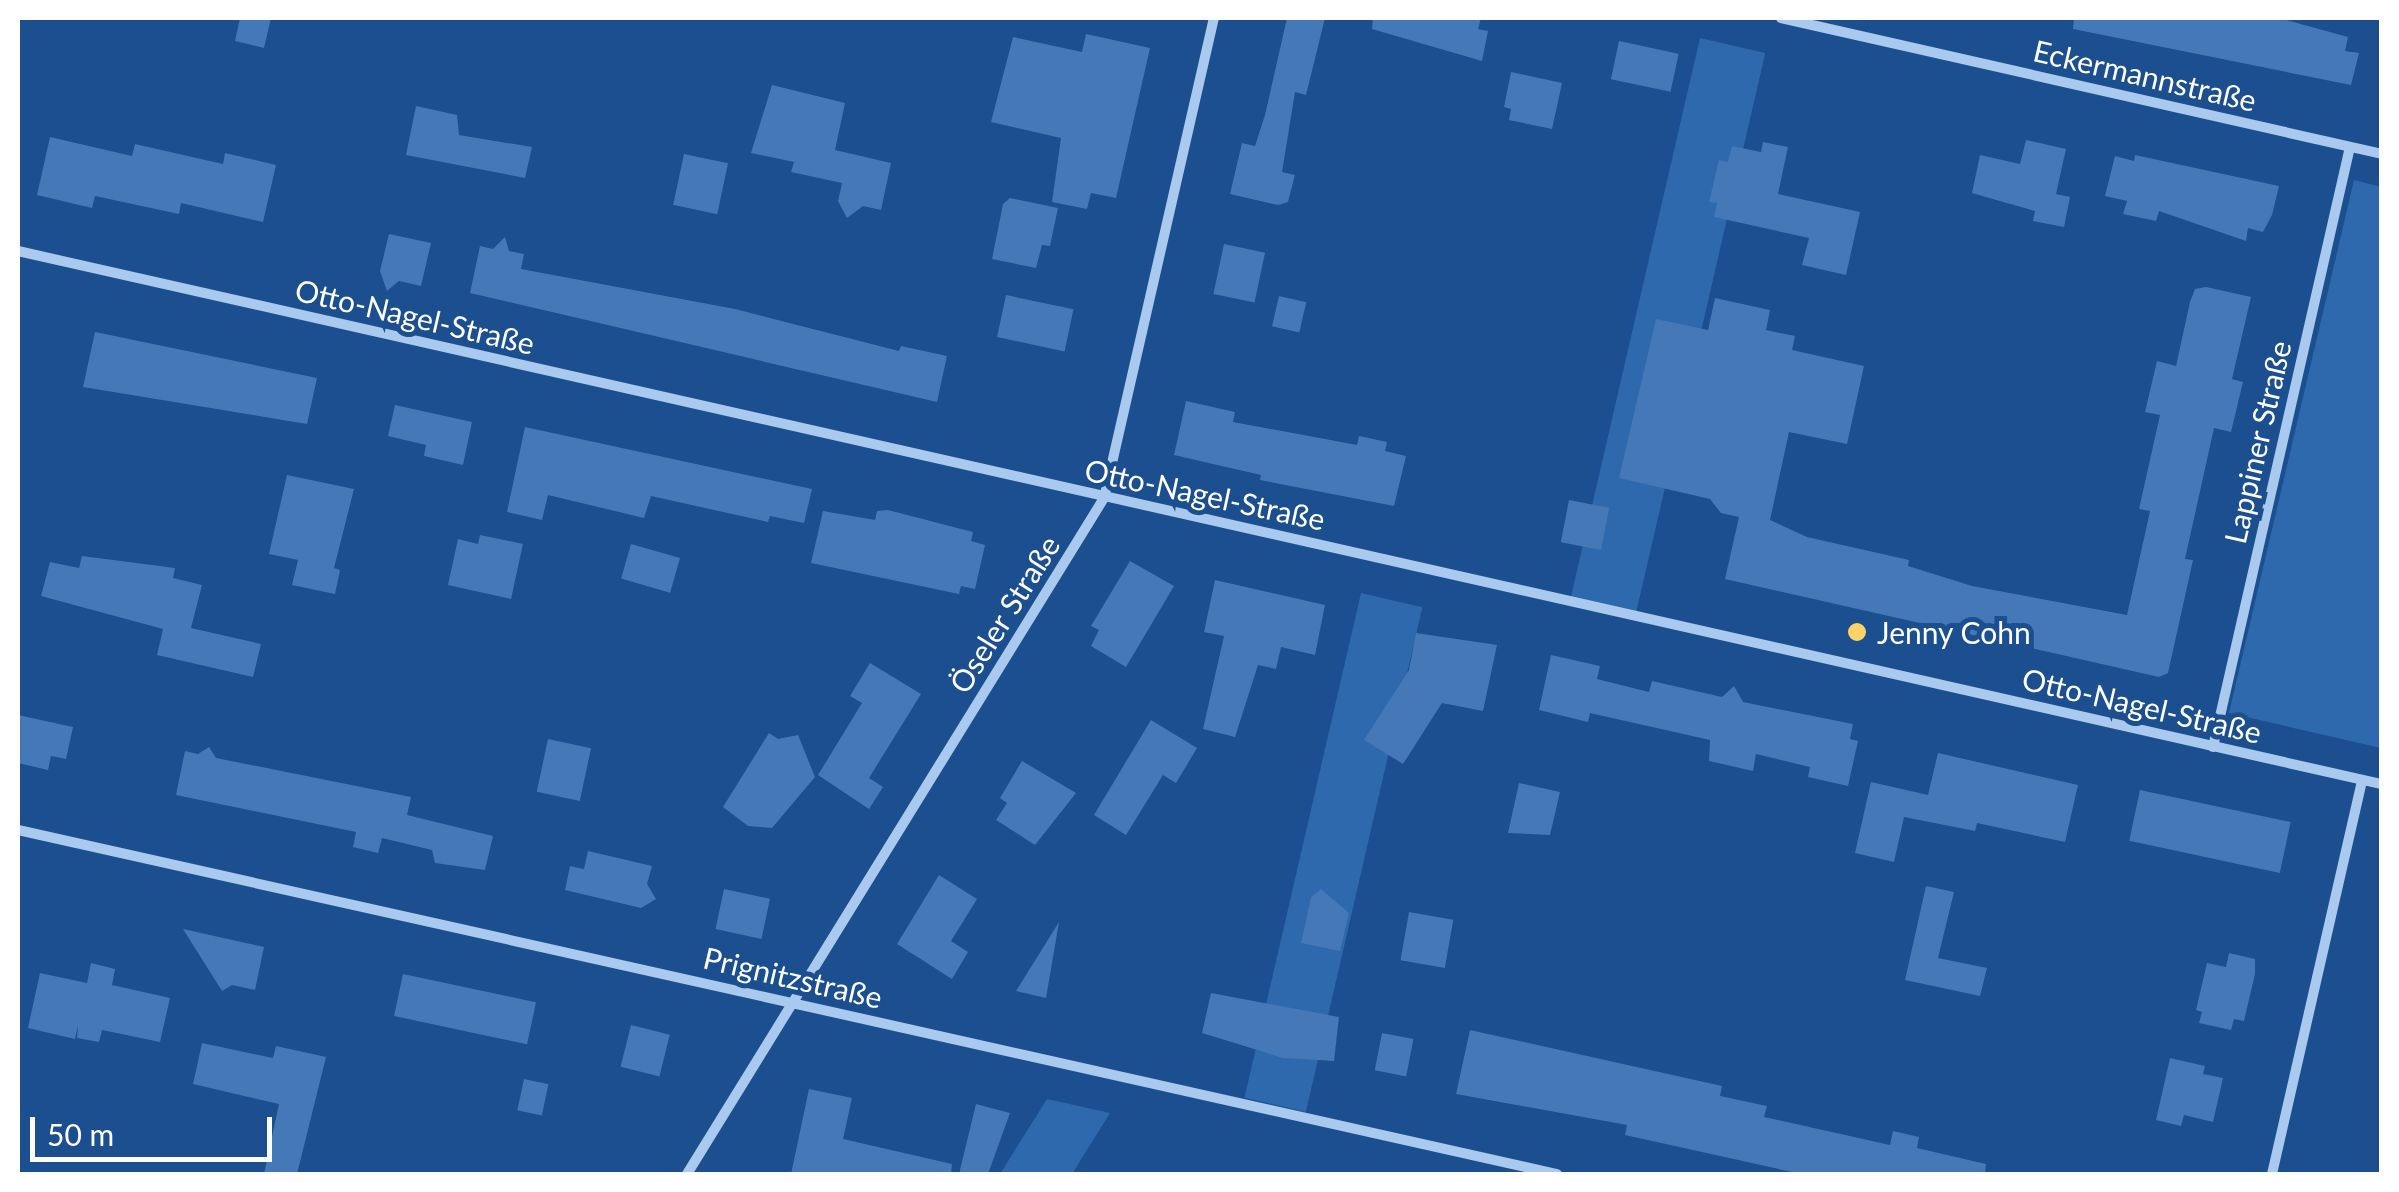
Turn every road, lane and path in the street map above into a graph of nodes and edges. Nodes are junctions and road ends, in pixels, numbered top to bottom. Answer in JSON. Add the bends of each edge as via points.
{"nodes":[{"id":1,"x":1214,"y":18,"type":"edge"},
{"id":2,"x":1781,"y":18,"type":"edge"},
{"id":3,"x":2350,"y":147,"type":"junction"},
{"id":4,"x":2382,"y":154,"type":"edge"},
{"id":5,"x":18,"y":251,"type":"edge"},
{"id":6,"x":1104,"y":498,"type":"junction"},
{"id":7,"x":2213,"y":747,"type":"junction"},
{"id":8,"x":2362,"y":780,"type":"junction"},
{"id":9,"x":2382,"y":784,"type":"edge"},
{"id":10,"x":18,"y":830,"type":"edge"},
{"id":11,"x":792,"y":1003,"type":"junction"},
{"id":12,"x":688,"y":1174,"type":"edge"},
{"id":13,"x":1556,"y":1174,"type":"edge"},
{"id":14,"x":2272,"y":1174,"type":"edge"}],
"edges":[{"from":1,"to":6,"type":"street","name":"Öseler Straße"},
{"from":2,"to":3,"type":"street","name":"Eckermannstraße"},
{"from":3,"to":4,"type":"street","name":"Eckermannstraße"},
{"from":3,"to":7,"type":"street","name":"Lappiner Straße"},
{"from":5,"to":6,"type":"street","name":"Otto-Nagel-Straße"},
{"from":6,"to":7,"type":"street","name":"Otto-Nagel-Straße"},
{"from":6,"to":11,"type":"street","name":"Öseler Straße"},
{"from":7,"to":8,"type":"street","name":"Otto-Nagel-Straße"},
{"from":8,"to":9,"type":"street","name":"Otto-Nagel-Straße"},
{"from":8,"to":14,"type":"street"},
{"from":10,"to":11,"type":"street","name":"Prignitzstraße"},
{"from":11,"to":12,"type":"street","name":"Öseler Straße"},
{"from":11,"to":13,"type":"street","name":"Prignitzstraße"}]}
